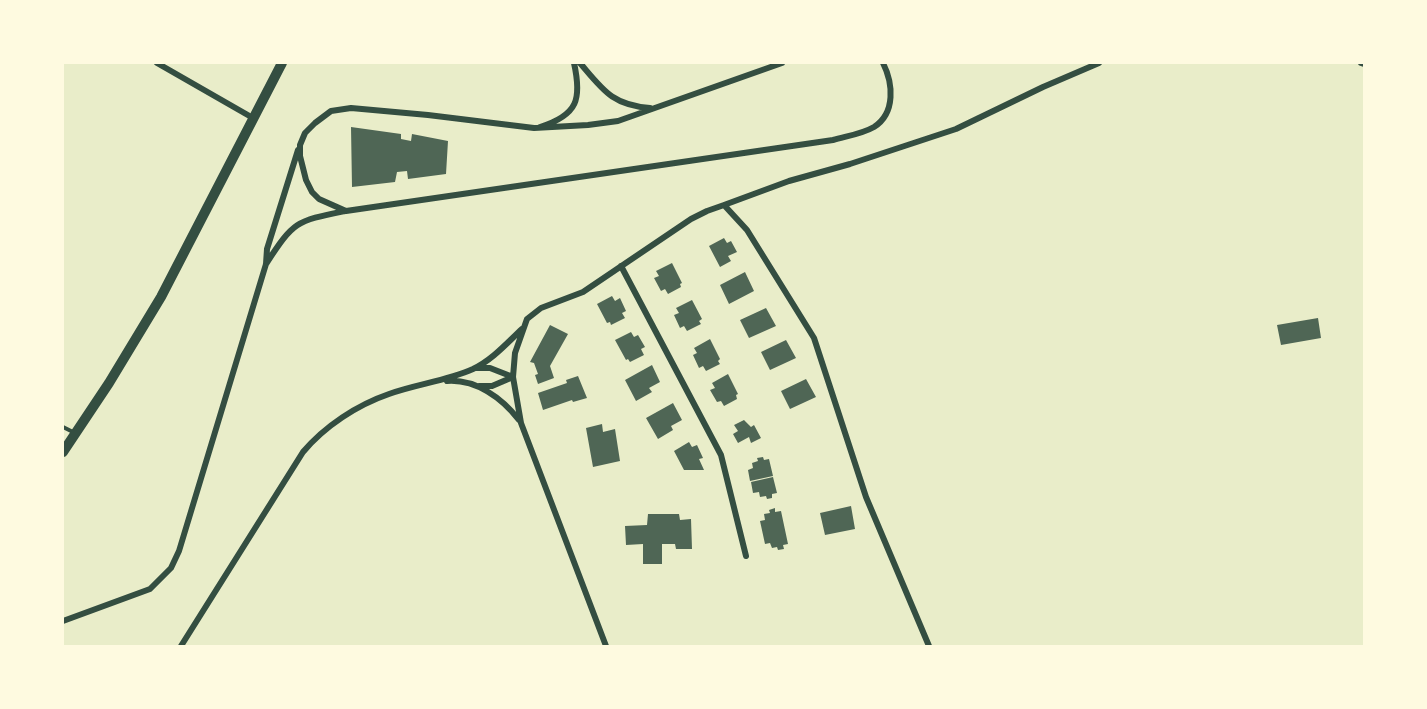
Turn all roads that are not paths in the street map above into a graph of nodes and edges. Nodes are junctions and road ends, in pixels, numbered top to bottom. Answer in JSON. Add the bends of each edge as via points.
{"nodes":[{"id":1,"x":157,"y":63,"type":"edge"},
{"id":2,"x":282,"y":63,"type":"edge"},
{"id":3,"x":574,"y":63,"type":"edge"},
{"id":4,"x":580,"y":63,"type":"edge"},
{"id":5,"x":782,"y":63,"type":"edge"},
{"id":6,"x":883,"y":63,"type":"edge"},
{"id":7,"x":1100,"y":63,"type":"edge"},
{"id":8,"x":654,"y":108,"type":"junction"},
{"id":9,"x":253,"y":118,"type":"junction"},
{"id":10,"x":534,"y":128,"type":"junction"},
{"id":11,"x":300,"y":145,"type":"junction"},
{"id":12,"x":724,"y":205,"type":"junction"},
{"id":13,"x":346,"y":211,"type":"junction"},
{"id":14,"x":266,"y":264,"type":"junction"},
{"id":15,"x":621,"y":266,"type":"junction"},
{"id":16,"x":523,"y":328,"type":"junction"},
{"id":17,"x":474,"y":368,"type":"junction"},
{"id":18,"x":513,"y":376,"type":"junction"},
{"id":19,"x":437,"y":382,"type":"junction"},
{"id":20,"x":476,"y":386,"type":"junction"},
{"id":21,"x":521,"y":423,"type":"junction"},
{"id":22,"x":63,"y":427,"type":"edge"},
{"id":23,"x":76,"y":434,"type":"junction"},
{"id":24,"x":63,"y":452,"type":"edge"},
{"id":25,"x":746,"y":556,"type":"dead end"},
{"id":26,"x":63,"y":621,"type":"edge"},
{"id":27,"x":181,"y":646,"type":"edge"},
{"id":28,"x":606,"y":646,"type":"edge"},
{"id":29,"x":929,"y":646,"type":"edge"}],
"edges":[{"from":1,"to":9,"type":"street"},
{"from":2,"to":9,"type":"main road"},
{"from":3,"to":10,"type":"street","via":[[578,83],[569,113],[558,121]]},
{"from":4,"to":8,"type":"street","via":[[613,98],[633,106]]},
{"from":5,"to":8,"type":"street"},
{"from":6,"to":13,"type":"street","via":[[890,79],[891,96],[886,115],[861,133]]},
{"from":7,"to":12,"type":"street","via":[[956,129]]},
{"from":8,"to":10,"type":"street","via":[[618,121]]},
{"from":9,"to":23,"type":"main road","via":[[161,297]]},
{"from":10,"to":11,"type":"street","via":[[351,108],[332,111],[315,123]]},
{"from":11,"to":13,"type":"street","via":[[302,170],[312,192]]},
{"from":11,"to":14,"type":"street","via":[[267,249]]},
{"from":12,"to":15,"type":"street","via":[[691,219]]},
{"from":12,"to":29,"type":"street","via":[[747,230],[814,338],[866,497]]},
{"from":13,"to":14,"type":"street","via":[[308,219],[292,227]]},
{"from":14,"to":26,"type":"street","via":[[171,568],[138,595]]},
{"from":15,"to":16,"type":"street","via":[[584,292],[541,309],[527,319]]},
{"from":15,"to":25,"type":"street","via":[[721,455]]},
{"from":16,"to":17,"type":"street"},
{"from":16,"to":18,"type":"street"},
{"from":17,"to":18,"type":"street","via":[[490,368]]},
{"from":17,"to":19,"type":"street"},
{"from":18,"to":20,"type":"street","via":[[492,386]]},
{"from":18,"to":21,"type":"street"},
{"from":19,"to":20,"type":"street","via":[[457,381]]},
{"from":19,"to":27,"type":"street","via":[[389,394],[319,434],[298,460]]},
{"from":20,"to":21,"type":"street","via":[[500,400]]},
{"from":21,"to":28,"type":"street"},
{"from":22,"to":23,"type":"lane"},
{"from":23,"to":24,"type":"main road"}]}
